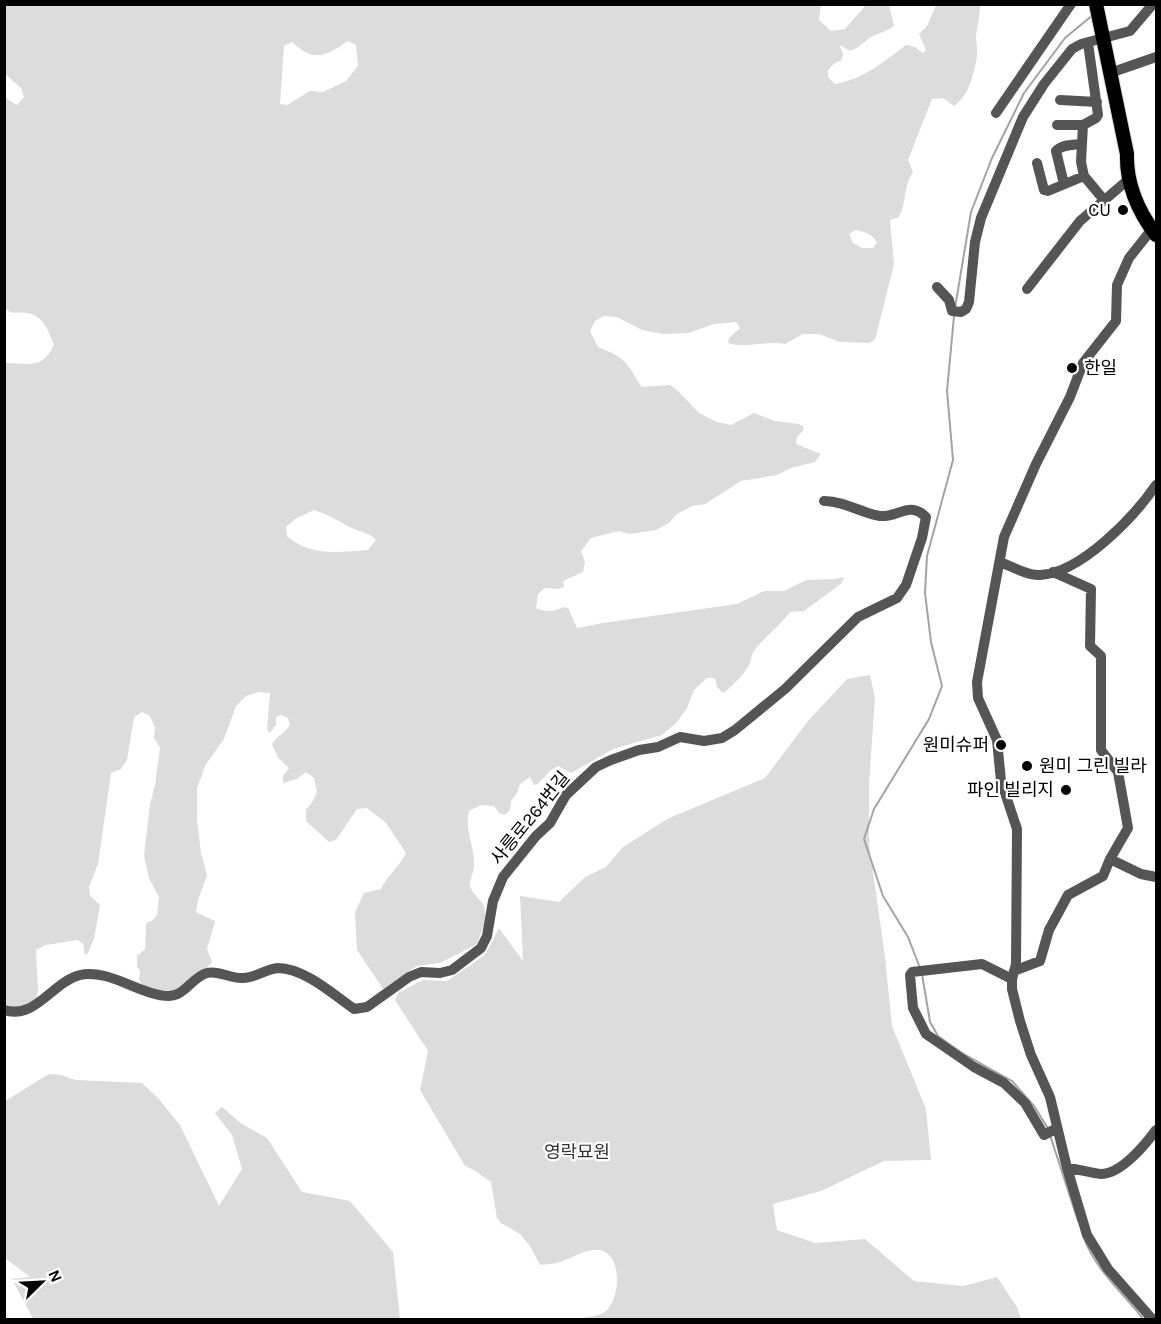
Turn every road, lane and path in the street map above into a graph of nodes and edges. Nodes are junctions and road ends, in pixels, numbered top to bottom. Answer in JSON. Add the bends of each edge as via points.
{"nodes":[{"id":1,"x":1071,"y":4,"type":"edge"},
{"id":2,"x":1096,"y":4,"type":"edge"},
{"id":3,"x":1153,"y":4,"type":"edge"},
{"id":4,"x":1102,"y":32,"type":"junction"},
{"id":5,"x":1088,"y":43,"type":"junction"},
{"id":6,"x":1156,"y":57,"type":"edge"},
{"id":7,"x":1110,"y":73,"type":"junction"},
{"id":8,"x":1060,"y":100,"type":"dead end"},
{"id":9,"x":1097,"y":102,"type":"junction"},
{"id":10,"x":996,"y":113,"type":"dead end"},
{"id":11,"x":1057,"y":125,"type":"dead end"},
{"id":12,"x":1083,"y":125,"type":"junction"},
{"id":13,"x":1082,"y":144,"type":"junction"},
{"id":14,"x":1037,"y":163,"type":"dead end"},
{"id":15,"x":1084,"y":176,"type":"junction"},
{"id":16,"x":1129,"y":179,"type":"junction"},
{"id":17,"x":1064,"y":184,"type":"junction"},
{"id":18,"x":1104,"y":200,"type":"junction"},
{"id":19,"x":1154,"y":232,"type":"edge"},
{"id":20,"x":937,"y":287,"type":"dead end"},
{"id":21,"x":1027,"y":289,"type":"dead end"},
{"id":22,"x":1156,"y":485,"type":"edge"},
{"id":23,"x":824,"y":501,"type":"dead end"},
{"id":24,"x":1000,"y":562,"type":"junction"},
{"id":25,"x":1053,"y":572,"type":"junction"},
{"id":26,"x":1110,"y":859,"type":"junction"},
{"id":27,"x":1156,"y":877,"type":"edge"},
{"id":28,"x":1013,"y":975,"type":"junction"},
{"id":29,"x":4,"y":1010,"type":"edge"},
{"id":30,"x":1156,"y":1130,"type":"edge"},
{"id":31,"x":1052,"y":1131,"type":"junction"},
{"id":32,"x":1067,"y":1168,"type":"junction"},
{"id":33,"x":1153,"y":1320,"type":"edge"}],
"edges":[{"from":1,"to":10,"type":"street"},
{"from":2,"to":4,"type":"main road"},
{"from":3,"to":4,"type":"street","via":[[1130,31]]},
{"from":4,"to":5,"type":"street"},
{"from":4,"to":7,"type":"main road"},
{"from":5,"to":9,"type":"street"},
{"from":5,"to":20,"type":"street","via":[[1069,52],[1017,129],[981,218],[968,306],[956,312]]},
{"from":6,"to":7,"type":"street"},
{"from":7,"to":16,"type":"main road"},
{"from":8,"to":9,"type":"street"},
{"from":9,"to":12,"type":"street","via":[[1097,117]]},
{"from":11,"to":12,"type":"street"},
{"from":12,"to":13,"type":"street"},
{"from":13,"to":15,"type":"street"},
{"from":13,"to":17,"type":"street","via":[[1057,150]]},
{"from":14,"to":17,"type":"street","via":[[1044,190]]},
{"from":15,"to":17,"type":"street"},
{"from":15,"to":18,"type":"street"},
{"from":16,"to":18,"type":"street"},
{"from":16,"to":19,"type":"main road","via":[[1141,213]]},
{"from":18,"to":21,"type":"street","via":[[1080,221]]},
{"from":19,"to":24,"type":"street","via":[[1129,258],[1117,285],[1116,321],[1083,363],[1056,428],[1013,513]]},
{"from":22,"to":25,"type":"street","via":[[1122,526],[1089,556]]},
{"from":23,"to":29,"type":"street","name":"사릉로264번길","via":[[841,502],[882,516],[909,510],[926,517],[906,585],[897,598],[858,617],[785,689],[722,738],[704,741],[680,737],[596,767],[566,795],[550,823],[503,877],[481,948],[452,970],[409,977],[367,1007],[354,1009],[319,984],[289,969],[276,968],[246,978],[210,972],[170,996],[84,974],[58,986],[31,1008],[19,1012]]},
{"from":24,"to":25,"type":"street","via":[[1038,575]]},
{"from":24,"to":28,"type":"street","via":[[977,682],[978,698],[997,740],[1001,781],[1017,829]]},
{"from":25,"to":26,"type":"street","via":[[1091,589],[1090,646],[1101,656],[1101,750],[1118,772],[1128,828]]},
{"from":26,"to":27,"type":"street"},
{"from":26,"to":28,"type":"street","via":[[1103,876],[1068,895],[1049,930],[1040,961]]},
{"from":28,"to":31,"type":"street","via":[[1012,989],[1020,1021],[1050,1097]]},
{"from":28,"to":31,"type":"street","via":[[982,964],[912,972],[913,1008],[926,1034],[1004,1083],[1025,1103],[1044,1135]]},
{"from":30,"to":32,"type":"street","via":[[1131,1158],[1113,1171],[1098,1174]]},
{"from":31,"to":32,"type":"street"},
{"from":32,"to":33,"type":"street","via":[[1094,1248]]}]}
